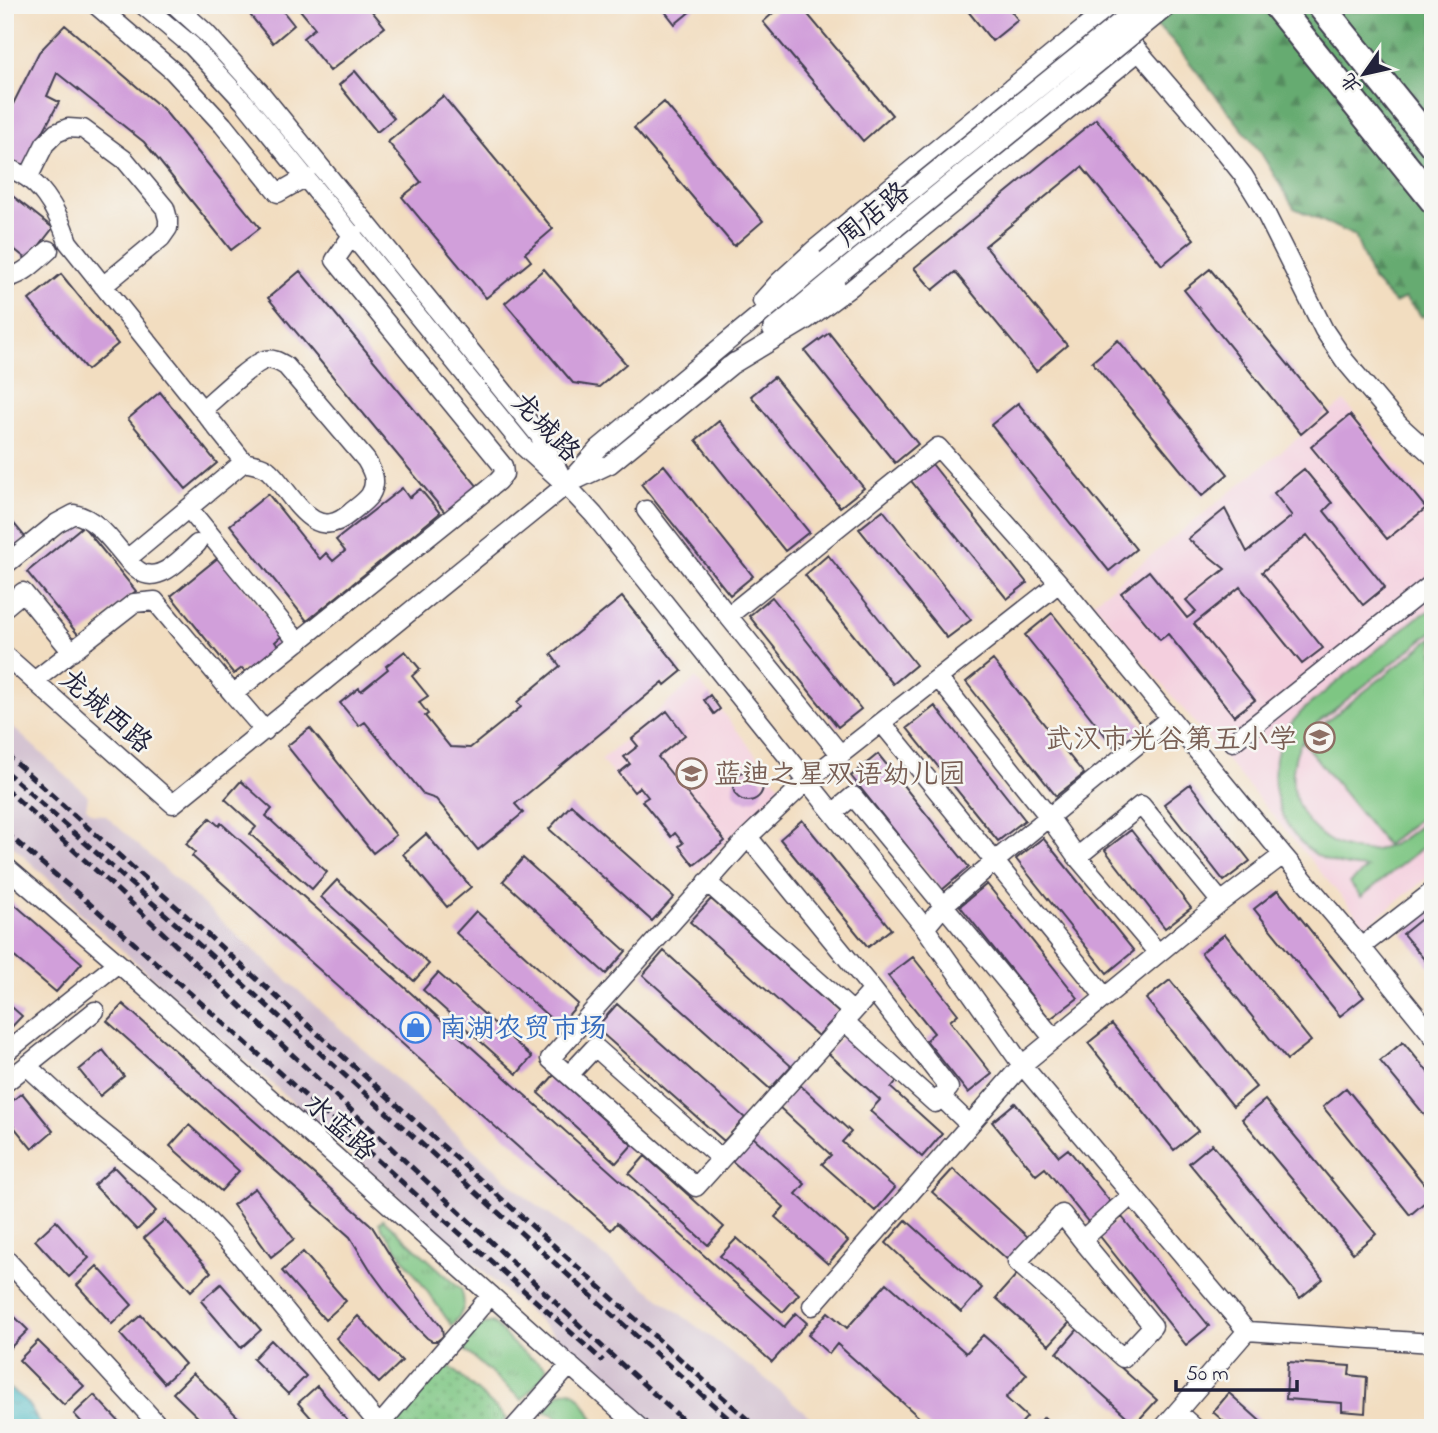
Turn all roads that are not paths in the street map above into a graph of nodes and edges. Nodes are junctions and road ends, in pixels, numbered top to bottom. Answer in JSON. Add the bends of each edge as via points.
{"nodes":[{"id":1,"x":96,"y":5,"type":"edge"},
{"id":2,"x":143,"y":5,"type":"edge"},
{"id":3,"x":175,"y":5,"type":"edge"},
{"id":4,"x":1141,"y":5,"type":"edge"},
{"id":5,"x":1169,"y":5,"type":"edge"},
{"id":6,"x":1276,"y":5,"type":"edge"},
{"id":7,"x":1320,"y":5,"type":"edge"},
{"id":8,"x":1101,"y":8,"type":"edge"},
{"id":9,"x":1138,"y":52,"type":"junction"},
{"id":10,"x":1433,"y":145,"type":"edge"},
{"id":11,"x":5,"y":168,"type":"edge"},
{"id":12,"x":306,"y":177,"type":"junction"},
{"id":13,"x":28,"y":178,"type":"junction"},
{"id":14,"x":1433,"y":200,"type":"edge"},
{"id":15,"x":353,"y":234,"type":"junction"},
{"id":16,"x":49,"y":250,"type":"dead end"},
{"id":17,"x":5,"y":278,"type":"edge"},
{"id":18,"x":103,"y":286,"type":"junction"},
{"id":19,"x":716,"y":352,"type":"junction"},
{"id":20,"x":728,"y":367,"type":"junction"},
{"id":21,"x":202,"y":410,"type":"junction"},
{"id":22,"x":1433,"y":456,"type":"edge"},
{"id":23,"x":244,"y":462,"type":"junction"},
{"id":24,"x":566,"y":485,"type":"junction"},
{"id":25,"x":189,"y":509,"type":"junction"},
{"id":26,"x":646,"y":510,"type":"dead end"},
{"id":27,"x":197,"y":544,"type":"dead end"},
{"id":28,"x":127,"y":559,"type":"junction"},
{"id":29,"x":5,"y":565,"type":"edge"},
{"id":30,"x":1059,"y":583,"type":"junction"},
{"id":31,"x":1433,"y":583,"type":"edge"},
{"id":32,"x":5,"y":607,"type":"edge"},
{"id":33,"x":728,"y":616,"type":"junction"},
{"id":34,"x":298,"y":642,"type":"junction"},
{"id":35,"x":72,"y":652,"type":"junction"},
{"id":36,"x":5,"y":655,"type":"edge"},
{"id":37,"x":939,"y":679,"type":"junction"},
{"id":38,"x":34,"y":681,"type":"junction"},
{"id":39,"x":233,"y":694,"type":"junction"},
{"id":40,"x":1170,"y":718,"type":"junction"},
{"id":41,"x":882,"y":723,"type":"junction"},
{"id":42,"x":265,"y":731,"type":"junction"},
{"id":43,"x":1233,"y":742,"type":"dead end"},
{"id":44,"x":841,"y":755,"type":"junction"},
{"id":45,"x":808,"y":780,"type":"junction"},
{"id":46,"x":834,"y":813,"type":"junction"},
{"id":47,"x":1049,"y":817,"type":"junction"},
{"id":48,"x":748,"y":837,"type":"junction"},
{"id":49,"x":1283,"y":855,"type":"junction"},
{"id":50,"x":1077,"y":857,"type":"junction"},
{"id":51,"x":995,"y":860,"type":"junction"},
{"id":52,"x":5,"y":866,"type":"edge"},
{"id":53,"x":707,"y":882,"type":"junction"},
{"id":54,"x":1433,"y":891,"type":"edge"},
{"id":55,"x":1221,"y":902,"type":"junction"},
{"id":56,"x":944,"y":905,"type":"junction"},
{"id":57,"x":925,"y":928,"type":"junction"},
{"id":58,"x":1361,"y":947,"type":"junction"},
{"id":59,"x":1158,"y":953,"type":"junction"},
{"id":60,"x":118,"y":963,"type":"junction"},
{"id":61,"x":873,"y":990,"type":"junction"},
{"id":62,"x":1105,"y":997,"type":"junction"},
{"id":63,"x":95,"y":1011,"type":"dead end"},
{"id":64,"x":849,"y":1017,"type":"junction"},
{"id":65,"x":1433,"y":1036,"type":"edge"},
{"id":66,"x":1054,"y":1039,"type":"junction"},
{"id":67,"x":5,"y":1053,"type":"edge"},
{"id":68,"x":1022,"y":1065,"type":"junction"},
{"id":69,"x":27,"y":1066,"type":"junction"},
{"id":70,"x":569,"y":1075,"type":"junction"},
{"id":71,"x":5,"y":1083,"type":"edge"},
{"id":72,"x":941,"y":1097,"type":"junction"},
{"id":73,"x":970,"y":1125,"type":"junction"},
{"id":74,"x":720,"y":1159,"type":"junction"},
{"id":75,"x":1132,"y":1195,"type":"junction"},
{"id":76,"x":1082,"y":1240,"type":"junction"},
{"id":77,"x":5,"y":1258,"type":"edge"},
{"id":78,"x":491,"y":1295,"type":"junction"},
{"id":79,"x":812,"y":1306,"type":"dead end"},
{"id":80,"x":1247,"y":1331,"type":"junction"},
{"id":81,"x":1433,"y":1343,"type":"edge"},
{"id":82,"x":570,"y":1365,"type":"junction"},
{"id":83,"x":1177,"y":1412,"type":"junction"},
{"id":84,"x":378,"y":1427,"type":"edge"},
{"id":85,"x":161,"y":1428,"type":"edge"},
{"id":86,"x":514,"y":1428,"type":"edge"},
{"id":87,"x":640,"y":1428,"type":"edge"},
{"id":88,"x":1163,"y":1428,"type":"edge"},
{"id":89,"x":1195,"y":1428,"type":"edge"}],
"edges":[{"from":1,"to":12,"type":"street","via":[[173,71],[278,193]]},
{"from":2,"to":12,"type":"street","name":"龙城路","via":[[219,73]]},
{"from":3,"to":24,"type":"street","name":"龙城路","via":[[258,90],[539,435]]},
{"from":4,"to":19,"type":"street","name":"周店路","bridge":true},
{"from":5,"to":20,"type":"street","name":"周店路","bridge":true},
{"from":6,"to":14,"type":"highway"},
{"from":7,"to":10,"type":"highway"},
{"from":8,"to":9,"type":"street"},
{"from":8,"to":19,"type":"street","via":[[815,249]]},
{"from":9,"to":20,"type":"street","via":[[848,289]]},
{"from":9,"to":22,"type":"street","via":[[1243,175],[1324,330],[1345,361],[1399,425]]},
{"from":11,"to":13,"type":"street"},
{"from":12,"to":15,"type":"street","name":"龙城路"},
{"from":13,"to":18,"type":"street","via":[[60,218],[68,242]]},
{"from":13,"to":18,"type":"street","via":[[45,144],[56,133],[83,129],[125,160],[165,208],[168,228],[161,238]]},
{"from":15,"to":24,"type":"street","name":"龙城路","via":[[524,447]]},
{"from":15,"to":34,"type":"street","via":[[335,260],[503,466],[503,474]]},
{"from":16,"to":17,"type":"street","via":[[19,275]]},
{"from":18,"to":21,"type":"street"},
{"from":19,"to":24,"type":"street","name":"周店路","via":[[599,449]]},
{"from":20,"to":24,"type":"street","name":"周店路","via":[[610,464]]},
{"from":21,"to":23,"type":"street"},
{"from":21,"to":23,"type":"street","via":[[252,367],[275,360],[286,366],[366,460],[374,474],[374,487],[343,520],[319,523],[308,518],[267,468]]},
{"from":23,"to":25,"type":"street"},
{"from":24,"to":42,"type":"street"},
{"from":24,"to":45,"type":"street"},
{"from":25,"to":28,"type":"street"},
{"from":25,"to":34,"type":"street"},
{"from":26,"to":33,"type":"street"},
{"from":27,"to":28,"type":"street","via":[[163,572],[152,575],[140,572]]},
{"from":28,"to":29,"type":"street","via":[[98,526],[74,514]]},
{"from":30,"to":33,"type":"street","via":[[938,447]]},
{"from":30,"to":37,"type":"street"},
{"from":30,"to":40,"type":"street"},
{"from":31,"to":43,"type":"street"},
{"from":32,"to":35,"type":"street","via":[[23,592]]},
{"from":33,"to":44,"type":"street"},
{"from":34,"to":39,"type":"street"},
{"from":35,"to":38,"type":"street"},
{"from":35,"to":39,"type":"street","via":[[134,603],[155,601]]},
{"from":36,"to":38,"type":"street","name":"龙城西路"},
{"from":37,"to":41,"type":"street"},
{"from":37,"to":47,"type":"street"},
{"from":38,"to":42,"type":"street","name":"龙城西路","via":[[173,804]]},
{"from":39,"to":42,"type":"street"},
{"from":40,"to":47,"type":"street"},
{"from":40,"to":49,"type":"street"},
{"from":41,"to":44,"type":"street"},
{"from":41,"to":51,"type":"street"},
{"from":44,"to":45,"type":"street"},
{"from":45,"to":46,"type":"street"},
{"from":45,"to":48,"type":"street"},
{"from":46,"to":56,"type":"street","via":[[853,796]]},
{"from":46,"to":57,"type":"street"},
{"from":47,"to":50,"type":"street"},
{"from":47,"to":51,"type":"street"},
{"from":48,"to":53,"type":"street"},
{"from":48,"to":61,"type":"street"},
{"from":49,"to":55,"type":"street"},
{"from":49,"to":58,"type":"street"},
{"from":50,"to":55,"type":"street","via":[[1141,805]]},
{"from":50,"to":59,"type":"street"},
{"from":51,"to":56,"type":"street"},
{"from":51,"to":62,"type":"street"},
{"from":52,"to":60,"type":"street","name":"水蓝路"},
{"from":53,"to":64,"type":"street"},
{"from":53,"to":70,"type":"street","via":[[550,1059]]},
{"from":54,"to":58,"type":"street"},
{"from":55,"to":59,"type":"street"},
{"from":56,"to":57,"type":"street"},
{"from":56,"to":66,"type":"street"},
{"from":57,"to":68,"type":"street"},
{"from":58,"to":65,"type":"street"},
{"from":59,"to":62,"type":"street"},
{"from":60,"to":67,"type":"street"},
{"from":60,"to":78,"type":"street","name":"水蓝路"},
{"from":61,"to":64,"type":"street"},
{"from":61,"to":72,"type":"street","via":[[949,1088]]},
{"from":62,"to":66,"type":"street"},
{"from":63,"to":69,"type":"street"},
{"from":64,"to":72,"type":"street","via":[[935,1103]]},
{"from":64,"to":74,"type":"street"},
{"from":66,"to":68,"type":"street"},
{"from":68,"to":73,"type":"street"},
{"from":68,"to":75,"type":"street"},
{"from":69,"to":71,"type":"street"},
{"from":69,"to":84,"type":"street","via":[[197,1209],[240,1255]]},
{"from":70,"to":74,"type":"street","via":[[595,1047]]},
{"from":70,"to":74,"type":"street","via":[[696,1187]]},
{"from":72,"to":73,"type":"street"},
{"from":73,"to":79,"type":"street"},
{"from":75,"to":76,"type":"street"},
{"from":75,"to":80,"type":"street"},
{"from":76,"to":76,"type":"street","via":[[1153,1326],[1123,1358],[1017,1262],[1062,1214]]},
{"from":77,"to":85,"type":"street"},
{"from":78,"to":82,"type":"street","name":"水蓝路"},
{"from":78,"to":84,"type":"street"},
{"from":80,"to":81,"type":"street"},
{"from":80,"to":83,"type":"street"},
{"from":82,"to":86,"type":"street"},
{"from":82,"to":87,"type":"street","name":"水蓝路"},
{"from":83,"to":88,"type":"street"},
{"from":83,"to":89,"type":"street"}]}
